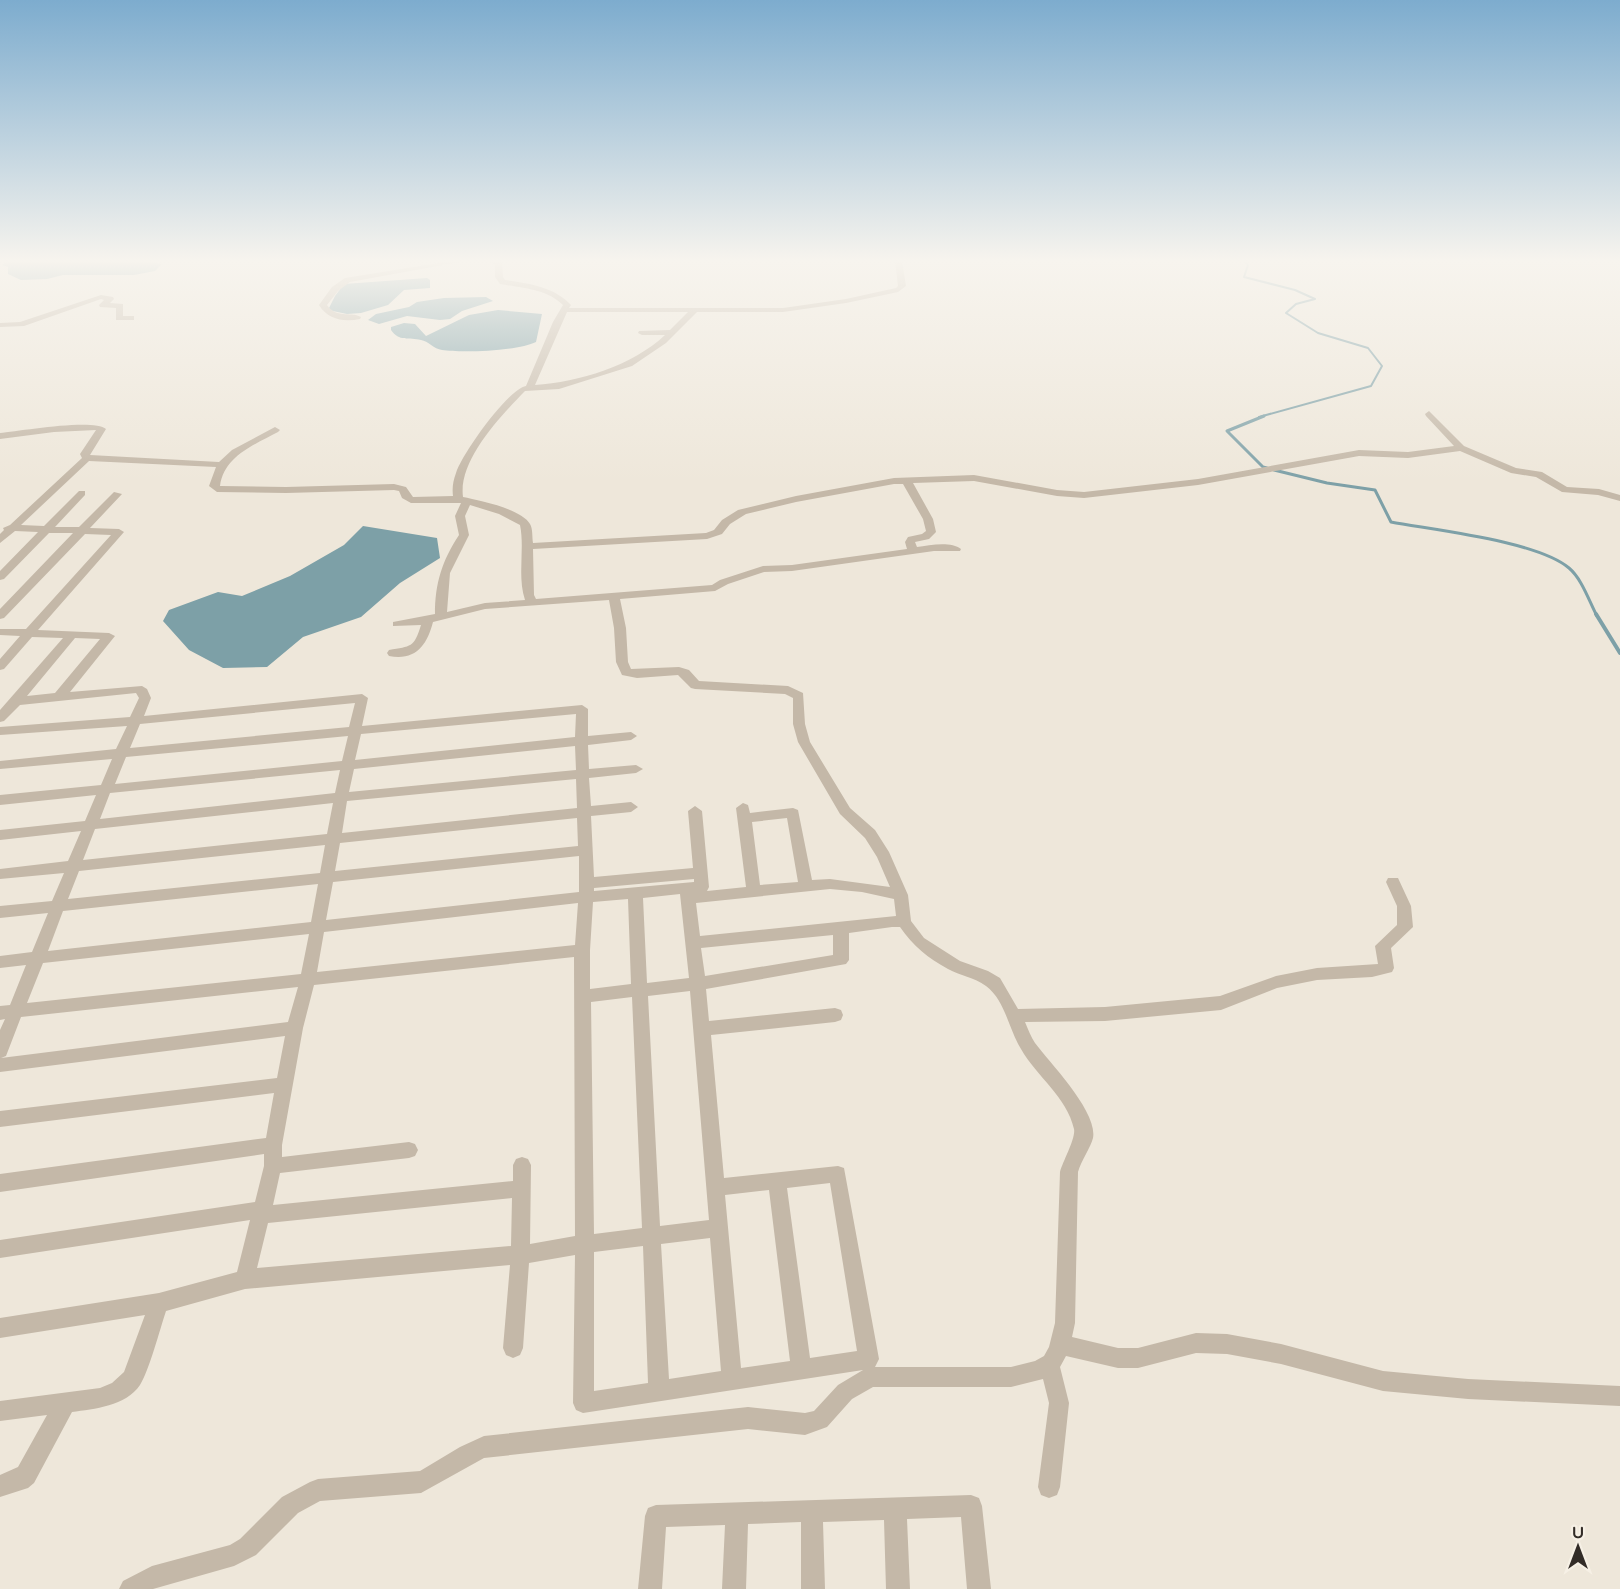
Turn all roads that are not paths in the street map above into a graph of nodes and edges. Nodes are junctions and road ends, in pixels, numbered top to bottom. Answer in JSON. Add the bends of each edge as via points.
{"nodes":[{"id":1,"x":552,"y":335,"type":"edge"},
{"id":2,"x":670,"y":335,"type":"edge"},
{"id":3,"x":530,"y":387,"type":"junction"},
{"id":4,"x":1429,"y":414,"type":"dead end"},
{"id":5,"x":275,"y":430,"type":"dead end"},
{"id":6,"x":0,"y":436,"type":"edge"},
{"id":7,"x":1461,"y":448,"type":"junction"},
{"id":8,"x":87,"y":458,"type":"junction"},
{"id":9,"x":221,"y":465,"type":"junction"},
{"id":10,"x":906,"y":480,"type":"junction"},
{"id":11,"x":82,"y":494,"type":"dead end"},
{"id":12,"x":117,"y":494,"type":"dead end"},
{"id":13,"x":1620,"y":498,"type":"edge"},
{"id":14,"x":462,"y":500,"type":"junction"},
{"id":15,"x":0,"y":528,"type":"edge"},
{"id":16,"x":12,"y":528,"type":"junction"},
{"id":17,"x":48,"y":529,"type":"junction"},
{"id":18,"x":82,"y":530,"type":"junction"},
{"id":19,"x":0,"y":540,"type":"edge"},
{"id":20,"x":529,"y":546,"type":"junction"},
{"id":21,"x":956,"y":549,"type":"dead end"},
{"id":22,"x":913,"y":550,"type":"junction"},
{"id":23,"x":0,"y":577,"type":"edge"},
{"id":24,"x":611,"y":596,"type":"junction"},
{"id":25,"x":531,"y":601,"type":"junction"},
{"id":26,"x":3,"y":610,"type":"edge"},
{"id":27,"x":441,"y":616,"type":"junction"},
{"id":28,"x":428,"y":619,"type":"junction"},
{"id":29,"x":397,"y":624,"type":"dead end"},
{"id":30,"x":0,"y":632,"type":"edge"},
{"id":31,"x":30,"y":634,"type":"junction"},
{"id":32,"x":72,"y":635,"type":"junction"},
{"id":33,"x":393,"y":653,"type":"dead end"},
{"id":34,"x":0,"y":666,"type":"edge"},
{"id":35,"x":59,"y":697,"type":"junction"},
{"id":36,"x":16,"y":701,"type":"junction"},
{"id":37,"x":0,"y":718,"type":"edge"},
{"id":38,"x":133,"y":721,"type":"junction"},
{"id":39,"x":356,"y":730,"type":"junction"},
{"id":40,"x":0,"y":731,"type":"edge"},
{"id":41,"x":631,"y":736,"type":"dead end"},
{"id":42,"x":581,"y":740,"type":"junction"},
{"id":43,"x":122,"y":753,"type":"junction"},
{"id":44,"x":348,"y":764,"type":"junction"},
{"id":45,"x":0,"y":765,"type":"edge"},
{"id":46,"x":636,"y":769,"type":"dead end"},
{"id":47,"x":583,"y":774,"type":"junction"},
{"id":48,"x":106,"y":789,"type":"junction"},
{"id":49,"x":341,"y":797,"type":"junction"},
{"id":50,"x":0,"y":800,"type":"edge"},
{"id":51,"x":632,"y":807,"type":"dead end"},
{"id":52,"x":695,"y":811,"type":"dead end"},
{"id":53,"x":584,"y":812,"type":"junction"},
{"id":54,"x":90,"y":825,"type":"junction"},
{"id":55,"x":0,"y":835,"type":"edge"},
{"id":56,"x":334,"y":838,"type":"junction"},
{"id":57,"x":585,"y":850,"type":"junction"},
{"id":58,"x":73,"y":866,"type":"junction"},
{"id":59,"x":701,"y":873,"type":"junction"},
{"id":60,"x":0,"y":874,"type":"edge"},
{"id":61,"x":328,"y":878,"type":"junction"},
{"id":62,"x":1393,"y":882,"type":"dead end"},
{"id":63,"x":806,"y":886,"type":"junction"},
{"id":64,"x":586,"y":890,"type":"junction"},
{"id":65,"x":754,"y":892,"type":"junction"},
{"id":66,"x":687,"y":893,"type":"junction"},
{"id":67,"x":635,"y":894,"type":"junction"},
{"id":68,"x":901,"y":895,"type":"junction"},
{"id":69,"x":57,"y":906,"type":"junction"},
{"id":70,"x":0,"y":912,"type":"edge"},
{"id":71,"x":904,"y":922,"type":"junction"},
{"id":72,"x":318,"y":928,"type":"junction"},
{"id":73,"x":841,"y":928,"type":"junction"},
{"id":74,"x":692,"y":943,"type":"junction"},
{"id":75,"x":582,"y":950,"type":"junction"},
{"id":76,"x":36,"y":958,"type":"junction"},
{"id":77,"x":0,"y":962,"type":"edge"},
{"id":78,"x":308,"y":979,"type":"junction"},
{"id":79,"x":696,"y":984,"type":"junction"},
{"id":80,"x":639,"y":991,"type":"junction"},
{"id":81,"x":583,"y":996,"type":"junction"},
{"id":82,"x":8,"y":1012,"type":"edge"},
{"id":83,"x":835,"y":1015,"type":"dead end"},
{"id":84,"x":1013,"y":1016,"type":"junction"},
{"id":85,"x":295,"y":1028,"type":"junction"},
{"id":86,"x":702,"y":1029,"type":"junction"},
{"id":87,"x":0,"y":1051,"type":"edge"},
{"id":88,"x":0,"y":1065,"type":"edge"},
{"id":89,"x":285,"y":1084,"type":"junction"},
{"id":90,"x":0,"y":1119,"type":"edge"},
{"id":91,"x":273,"y":1145,"type":"junction"},
{"id":92,"x":409,"y":1150,"type":"dead end"},
{"id":93,"x":522,"y":1165,"type":"dead end"},
{"id":94,"x":273,"y":1166,"type":"junction"},
{"id":95,"x":777,"y":1182,"type":"junction"},
{"id":96,"x":0,"y":1184,"type":"edge"},
{"id":97,"x":716,"y":1188,"type":"junction"},
{"id":98,"x":519,"y":1189,"type":"junction"},
{"id":99,"x":261,"y":1213,"type":"junction"},
{"id":100,"x":717,"y":1228,"type":"junction"},
{"id":101,"x":650,"y":1235,"type":"junction"},
{"id":102,"x":585,"y":1244,"type":"junction"},
{"id":103,"x":0,"y":1249,"type":"edge"},
{"id":104,"x":520,"y":1255,"type":"junction"},
{"id":105,"x":245,"y":1279,"type":"junction"},
{"id":106,"x":159,"y":1303,"type":"junction"},
{"id":107,"x":0,"y":1328,"type":"edge"},
{"id":108,"x":1061,"y":1345,"type":"junction"},
{"id":109,"x":513,"y":1348,"type":"dead end"},
{"id":110,"x":1050,"y":1366,"type":"junction"},
{"id":111,"x":801,"y":1368,"type":"junction"},
{"id":112,"x":732,"y":1379,"type":"junction"},
{"id":113,"x":659,"y":1390,"type":"junction"},
{"id":114,"x":1620,"y":1396,"type":"edge"},
{"id":115,"x":67,"y":1401,"type":"junction"},
{"id":116,"x":0,"y":1411,"type":"edge"},
{"id":117,"x":0,"y":1486,"type":"edge"},
{"id":118,"x":1049,"y":1487,"type":"dead end"},
{"id":119,"x":895,"y":1509,"type":"junction"},
{"id":120,"x":812,"y":1511,"type":"junction"},
{"id":121,"x":737,"y":1513,"type":"junction"},
{"id":122,"x":131,"y":1589,"type":"edge"},
{"id":123,"x":650,"y":1589,"type":"edge"},
{"id":124,"x":734,"y":1589,"type":"edge"},
{"id":125,"x":813,"y":1589,"type":"edge"},
{"id":126,"x":898,"y":1589,"type":"edge"},
{"id":127,"x":979,"y":1589,"type":"edge"}],
"edges":[{"from":1,"to":3,"type":"street"},
{"from":2,"to":3,"type":"street","via":[[629,363],[559,386]]},
{"from":3,"to":14,"type":"street","via":[[518,394],[479,438],[456,492]]},
{"from":4,"to":7,"type":"street"},
{"from":5,"to":9,"type":"street","via":[[235,452]]},
{"from":6,"to":8,"type":"street","via":[[98,427],[101,429],[85,454]]},
{"from":7,"to":10,"type":"street","via":[[1408,455],[1359,453],[1249,474],[1084,495],[974,478]]},
{"from":7,"to":13,"type":"street","via":[[1514,471],[1540,475],[1565,490]]},
{"from":8,"to":9,"type":"street"},
{"from":8,"to":16,"type":"street"},
{"from":9,"to":14,"type":"street","via":[[214,486],[217,489],[359,493],[398,487],[411,500]]},
{"from":10,"to":20,"type":"street","via":[[742,512],[707,536]]},
{"from":10,"to":22,"type":"street","via":[[931,532],[912,539]]},
{"from":11,"to":17,"type":"street"},
{"from":12,"to":18,"type":"street"},
{"from":14,"to":20,"type":"street","via":[[521,520]]},
{"from":14,"to":27,"type":"street","via":[[464,535],[449,558],[440,586]]},
{"from":15,"to":16,"type":"street"},
{"from":16,"to":17,"type":"street"},
{"from":16,"to":19,"type":"street"},
{"from":17,"to":18,"type":"street"},
{"from":17,"to":23,"type":"street"},
{"from":18,"to":26,"type":"street"},
{"from":18,"to":31,"type":"street","via":[[119,532]]},
{"from":20,"to":25,"type":"street"},
{"from":21,"to":22,"type":"street"},
{"from":22,"to":24,"type":"street","via":[[774,567],[715,588]]},
{"from":24,"to":25,"type":"street"},
{"from":24,"to":68,"type":"street","via":[[626,672],[679,671],[695,685],[788,690],[799,696],[799,724],[804,742],[845,811],[870,834]]},
{"from":25,"to":27,"type":"street"},
{"from":27,"to":28,"type":"street"},
{"from":28,"to":29,"type":"street"},
{"from":28,"to":33,"type":"street","via":[[416,649]]},
{"from":30,"to":31,"type":"street"},
{"from":31,"to":32,"type":"street"},
{"from":31,"to":34,"type":"street"},
{"from":32,"to":35,"type":"street","via":[[109,636]]},
{"from":32,"to":36,"type":"street"},
{"from":35,"to":36,"type":"street"},
{"from":35,"to":38,"type":"street","via":[[138,689],[145,698]]},
{"from":36,"to":37,"type":"street"},
{"from":38,"to":39,"type":"street","via":[[362,698]]},
{"from":38,"to":40,"type":"street"},
{"from":38,"to":43,"type":"street"},
{"from":39,"to":42,"type":"street","via":[[582,709]]},
{"from":39,"to":43,"type":"street"},
{"from":39,"to":44,"type":"street"},
{"from":41,"to":42,"type":"street"},
{"from":42,"to":44,"type":"street"},
{"from":42,"to":47,"type":"street"},
{"from":43,"to":45,"type":"street"},
{"from":43,"to":48,"type":"street"},
{"from":44,"to":48,"type":"street"},
{"from":44,"to":49,"type":"street"},
{"from":46,"to":47,"type":"street"},
{"from":47,"to":49,"type":"street"},
{"from":47,"to":53,"type":"street"},
{"from":48,"to":50,"type":"street"},
{"from":48,"to":54,"type":"street"},
{"from":49,"to":54,"type":"street"},
{"from":49,"to":56,"type":"street"},
{"from":51,"to":53,"type":"street"},
{"from":52,"to":59,"type":"street"},
{"from":53,"to":56,"type":"street"},
{"from":53,"to":57,"type":"street"},
{"from":54,"to":55,"type":"street"},
{"from":54,"to":58,"type":"street"},
{"from":56,"to":58,"type":"street"},
{"from":56,"to":61,"type":"street"},
{"from":57,"to":61,"type":"street"},
{"from":57,"to":64,"type":"street"},
{"from":58,"to":60,"type":"street"},
{"from":58,"to":69,"type":"street"},
{"from":59,"to":64,"type":"street"},
{"from":59,"to":66,"type":"street","via":[[702,887]]},
{"from":61,"to":69,"type":"street"},
{"from":61,"to":72,"type":"street"},
{"from":62,"to":84,"type":"street","via":[[1404,906],[1405,927],[1383,946],[1386,968],[1276,982],[1221,1003],[1105,1014]]},
{"from":63,"to":65,"type":"street"},
{"from":63,"to":65,"type":"street","via":[[793,813],[744,813]]},
{"from":63,"to":68,"type":"street","via":[[862,887]]},
{"from":64,"to":67,"type":"street"},
{"from":64,"to":72,"type":"street"},
{"from":64,"to":75,"type":"street"},
{"from":65,"to":66,"type":"street"},
{"from":66,"to":67,"type":"street"},
{"from":66,"to":74,"type":"street"},
{"from":67,"to":80,"type":"street"},
{"from":68,"to":71,"type":"street"},
{"from":69,"to":70,"type":"street"},
{"from":69,"to":76,"type":"street"},
{"from":71,"to":73,"type":"street"},
{"from":71,"to":84,"type":"street","via":[[919,942],[954,965],[994,983]]},
{"from":72,"to":76,"type":"street"},
{"from":72,"to":78,"type":"street"},
{"from":73,"to":74,"type":"street"},
{"from":73,"to":79,"type":"street","via":[[841,960]]},
{"from":74,"to":79,"type":"street"},
{"from":75,"to":78,"type":"street"},
{"from":75,"to":81,"type":"street"},
{"from":76,"to":77,"type":"street"},
{"from":76,"to":82,"type":"street"},
{"from":78,"to":82,"type":"street"},
{"from":78,"to":85,"type":"street"},
{"from":79,"to":80,"type":"street"},
{"from":79,"to":86,"type":"street"},
{"from":80,"to":81,"type":"street"},
{"from":80,"to":101,"type":"street"},
{"from":81,"to":102,"type":"street"},
{"from":82,"to":87,"type":"street"},
{"from":83,"to":86,"type":"street"},
{"from":84,"to":108,"type":"street","via":[[1027,1045],[1061,1086],[1083,1128],[1084,1137],[1070,1172]]},
{"from":85,"to":88,"type":"street"},
{"from":85,"to":89,"type":"street"},
{"from":86,"to":97,"type":"street"},
{"from":89,"to":90,"type":"street"},
{"from":89,"to":91,"type":"street"},
{"from":91,"to":94,"type":"street"},
{"from":91,"to":96,"type":"street"},
{"from":92,"to":94,"type":"street"},
{"from":93,"to":98,"type":"street"},
{"from":94,"to":99,"type":"street"},
{"from":95,"to":97,"type":"street"},
{"from":95,"to":111,"type":"street"},
{"from":95,"to":111,"type":"street","via":[[838,1174],[869,1359]]},
{"from":97,"to":100,"type":"street"},
{"from":98,"to":99,"type":"street"},
{"from":98,"to":104,"type":"street"},
{"from":99,"to":103,"type":"street"},
{"from":99,"to":105,"type":"street"},
{"from":100,"to":101,"type":"street"},
{"from":100,"to":112,"type":"street"},
{"from":101,"to":102,"type":"street"},
{"from":101,"to":113,"type":"street"},
{"from":102,"to":104,"type":"street"},
{"from":102,"to":113,"type":"street","via":[[583,1403]]},
{"from":104,"to":105,"type":"street"},
{"from":104,"to":109,"type":"street"},
{"from":105,"to":106,"type":"street"},
{"from":106,"to":107,"type":"street"},
{"from":106,"to":115,"type":"street","via":[[132,1379],[100,1398]]},
{"from":108,"to":110,"type":"street"},
{"from":108,"to":114,"type":"street","via":[[1118,1359],[1138,1358],[1196,1343],[1227,1344],[1383,1381]]},
{"from":110,"to":118,"type":"street","via":[[1059,1403]]},
{"from":110,"to":122,"type":"street","via":[[1011,1377],[871,1377],[845,1392],[820,1420],[805,1424],[748,1418],[484,1447],[421,1482],[318,1490],[291,1505],[248,1547],[234,1555],[152,1577]]},
{"from":111,"to":112,"type":"street"},
{"from":112,"to":113,"type":"street"},
{"from":115,"to":116,"type":"street"},
{"from":115,"to":117,"type":"street","via":[[26,1475]]},
{"from":119,"to":120,"type":"street"},
{"from":119,"to":126,"type":"street"},
{"from":119,"to":127,"type":"street","via":[[971,1506]]},
{"from":120,"to":121,"type":"street"},
{"from":120,"to":125,"type":"street"},
{"from":121,"to":123,"type":"street","via":[[656,1515]]},
{"from":121,"to":124,"type":"street"}]}
